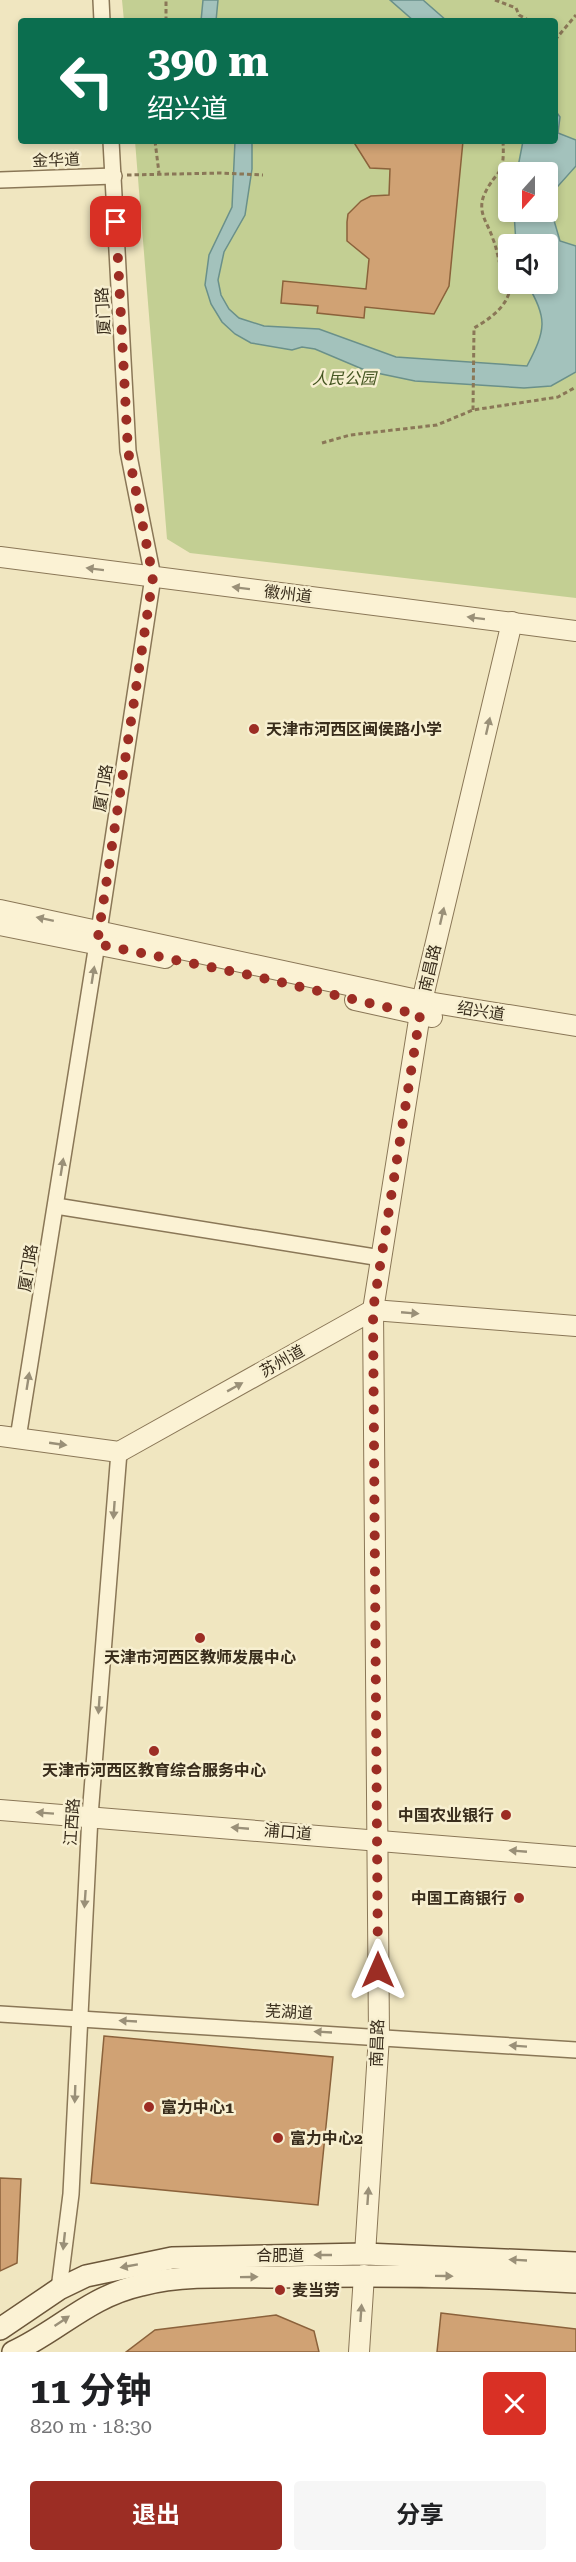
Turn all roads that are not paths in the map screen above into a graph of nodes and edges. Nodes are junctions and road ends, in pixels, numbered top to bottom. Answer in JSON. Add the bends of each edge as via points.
{"nodes":[{"id":1,"x":101,"y":0,"type":"edge"},
{"id":2,"x":102,"y":18,"type":"edge"},
{"id":3,"x":111,"y":144,"type":"edge"},
{"id":4,"x":114,"y":176,"type":"junction"},
{"id":5,"x":0,"y":180,"type":"edge"},
{"id":6,"x":0,"y":557,"type":"edge"},
{"id":7,"x":153,"y":577,"type":"junction"},
{"id":8,"x":512,"y":622,"type":"junction"},
{"id":9,"x":576,"y":631,"type":"edge"},
{"id":10,"x":0,"y":910,"type":"edge"},
{"id":11,"x":0,"y":925,"type":"edge"},
{"id":12,"x":98,"y":937,"type":"junction"},
{"id":13,"x":421,"y":1008,"type":"junction"},
{"id":14,"x":576,"y":1026,"type":"edge"},
{"id":15,"x":576,"y":1038,"type":"edge"},
{"id":16,"x":56,"y":1206,"type":"junction"},
{"id":17,"x":381,"y":1258,"type":"junction"},
{"id":18,"x":373,"y":1310,"type":"junction"},
{"id":19,"x":576,"y":1326,"type":"edge"},
{"id":20,"x":9,"y":1437,"type":"edge"},
{"id":21,"x":119,"y":1452,"type":"junction"},
{"id":22,"x":0,"y":1810,"type":"edge"},
{"id":23,"x":90,"y":1816,"type":"junction"},
{"id":24,"x":377,"y":1839,"type":"junction"},
{"id":25,"x":576,"y":1857,"type":"edge"},
{"id":26,"x":0,"y":2014,"type":"edge"},
{"id":27,"x":78,"y":2018,"type":"junction"},
{"id":28,"x":379,"y":2036,"type":"junction"},
{"id":29,"x":576,"y":2050,"type":"edge"},
{"id":30,"x":576,"y":2263,"type":"edge"},
{"id":31,"x":364,"y":2265,"type":"junction"},
{"id":32,"x":576,"y":2282,"type":"edge"},
{"id":33,"x":59,"y":2289,"type":"junction"},
{"id":34,"x":0,"y":2329,"type":"edge"},
{"id":35,"x":13,"y":2352,"type":"edge"},
{"id":36,"x":359,"y":2352,"type":"edge"}],
"edges":[{"from":1,"to":2,"type":"street"},
{"from":3,"to":4,"type":"street","name":"厦门路"},
{"from":4,"to":5,"type":"street","name":"金华道"},
{"from":4,"to":7,"type":"street","name":"厦门路","via":[[128,451]]},
{"from":7,"to":6,"type":"street","name":"徽州道","one_way":true},
{"from":8,"to":7,"type":"street","name":"徽州道","one_way":true},
{"from":7,"to":12,"type":"street","name":"厦门路"},
{"from":8,"to":9,"type":"street","name":"徽州道"},
{"from":13,"to":8,"type":"street","name":"南昌路","one_way":true},
{"from":12,"to":10,"type":"street","name":"绍兴道","one_way":true},
{"from":11,"to":12,"type":"street","name":"绍兴道"},
{"from":12,"to":13,"type":"street","name":"绍兴道","via":[[254,976]]},
{"from":16,"to":12,"type":"street","name":"厦门路","one_way":true},
{"from":13,"to":14,"type":"street","name":"绍兴道"},
{"from":13,"to":15,"type":"street","name":"绍兴道"},
{"from":13,"to":17,"type":"street","name":"南昌路"},
{"from":16,"to":17,"type":"street"},
{"from":20,"to":16,"type":"street","name":"厦门路","one_way":true},
{"from":17,"to":18,"type":"street","name":"南昌路"},
{"from":18,"to":19,"type":"street","one_way":true},
{"from":21,"to":18,"type":"street","name":"苏州道","one_way":true},
{"from":18,"to":24,"type":"street","name":"南昌路"},
{"from":20,"to":21,"type":"street","one_way":true},
{"from":21,"to":23,"type":"street","name":"江西路","one_way":true},
{"from":23,"to":22,"type":"street","name":"浦口道","one_way":true},
{"from":24,"to":23,"type":"street","name":"浦口道","one_way":true},
{"from":23,"to":27,"type":"street","name":"江西路","one_way":true},
{"from":25,"to":24,"type":"street","name":"浦口道","one_way":true},
{"from":24,"to":28,"type":"street","name":"南昌路"},
{"from":26,"to":27,"type":"street","name":"芜湖道"},
{"from":28,"to":27,"type":"street","name":"芜湖道","one_way":true},
{"from":27,"to":33,"type":"street","name":"江西路","one_way":true,"via":[[71,2194]]},
{"from":29,"to":28,"type":"street","name":"芜湖道","one_way":true},
{"from":31,"to":28,"type":"street","name":"南昌路","one_way":true},
{"from":30,"to":31,"type":"main road","name":"合肥道","one_way":true},
{"from":31,"to":32,"type":"main road","name":"合肥道","one_way":true},
{"from":31,"to":33,"type":"main road","name":"合肥道","one_way":true,"via":[[172,2258],[86,2276]]},
{"from":35,"to":31,"type":"main road","name":"合肥道","one_way":true,"via":[[101,2298],[141,2284]]},
{"from":36,"to":31,"type":"street","name":"南昌路","one_way":true},
{"from":33,"to":34,"type":"main road","name":"合肥道"}]}
